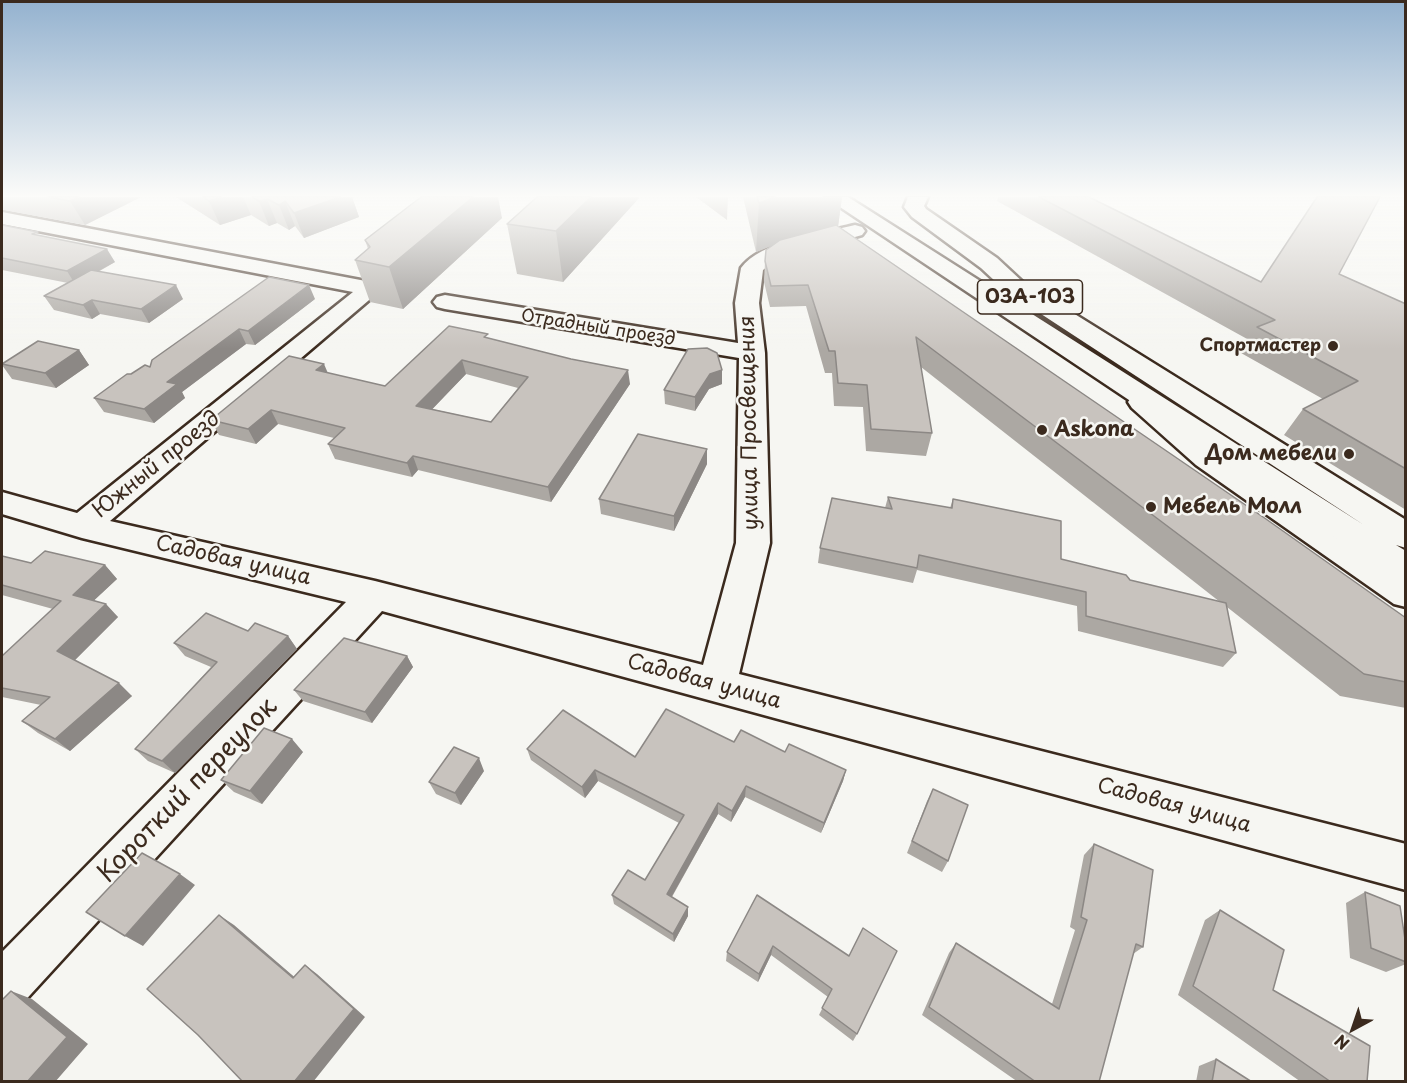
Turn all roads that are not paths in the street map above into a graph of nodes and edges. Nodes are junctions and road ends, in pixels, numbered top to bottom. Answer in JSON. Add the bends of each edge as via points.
{"nodes":[{"id":1,"x":153,"y":248,"type":"edge"},
{"id":2,"x":793,"y":248,"type":"edge"},
{"id":3,"x":913,"y":248,"type":"edge"},
{"id":4,"x":950,"y":248,"type":"edge"},
{"id":5,"x":967,"y":248,"type":"edge"},
{"id":6,"x":1017,"y":289,"type":"junction"},
{"id":7,"x":445,"y":302,"type":"dead end"},
{"id":8,"x":752,"y":353,"type":"junction"},
{"id":9,"x":1113,"y":377,"type":"junction"},
{"id":10,"x":2,"y":503,"type":"edge"},
{"id":11,"x":82,"y":526,"type":"junction"},
{"id":12,"x":1406,"y":536,"type":"edge"},
{"id":13,"x":1406,"y":568,"type":"edge"},
{"id":14,"x":1406,"y":594,"type":"edge"},
{"id":15,"x":375,"y":595,"type":"junction"},
{"id":16,"x":717,"y":685,"type":"junction"},
{"id":17,"x":1406,"y":867,"type":"edge"},
{"id":18,"x":2,"y":988,"type":"edge"}],
"edges":[{"from":1,"to":11,"type":"street","name":"Южный проезд","via":[[371,290]]},
{"from":2,"to":8,"type":"street","name":"улица Просвещения","via":[[769,254],[752,268],[747,303]]},
{"from":3,"to":9,"type":"street","number":"03А-103"},
{"from":4,"to":6,"type":"street","number":"03А-103"},
{"from":5,"to":6,"type":"street"},
{"from":6,"to":12,"type":"street","number":"03А-103"},
{"from":7,"to":8,"type":"street","name":"Отрадный проезд"},
{"from":8,"to":16,"type":"street","name":"улица Просвещения","via":[[753,543]]},
{"from":9,"to":13,"type":"street","number":"03А-103"},
{"from":9,"to":14,"type":"street","via":[[1206,458]]},
{"from":10,"to":11,"type":"street","name":"Садовая улица"},
{"from":11,"to":15,"type":"street","name":"Садовая улица"},
{"from":15,"to":16,"type":"street","name":"Садовая улица"},
{"from":15,"to":18,"type":"street","name":"Короткий переулок"},
{"from":16,"to":17,"type":"street","name":"Садовая улица"}]}
